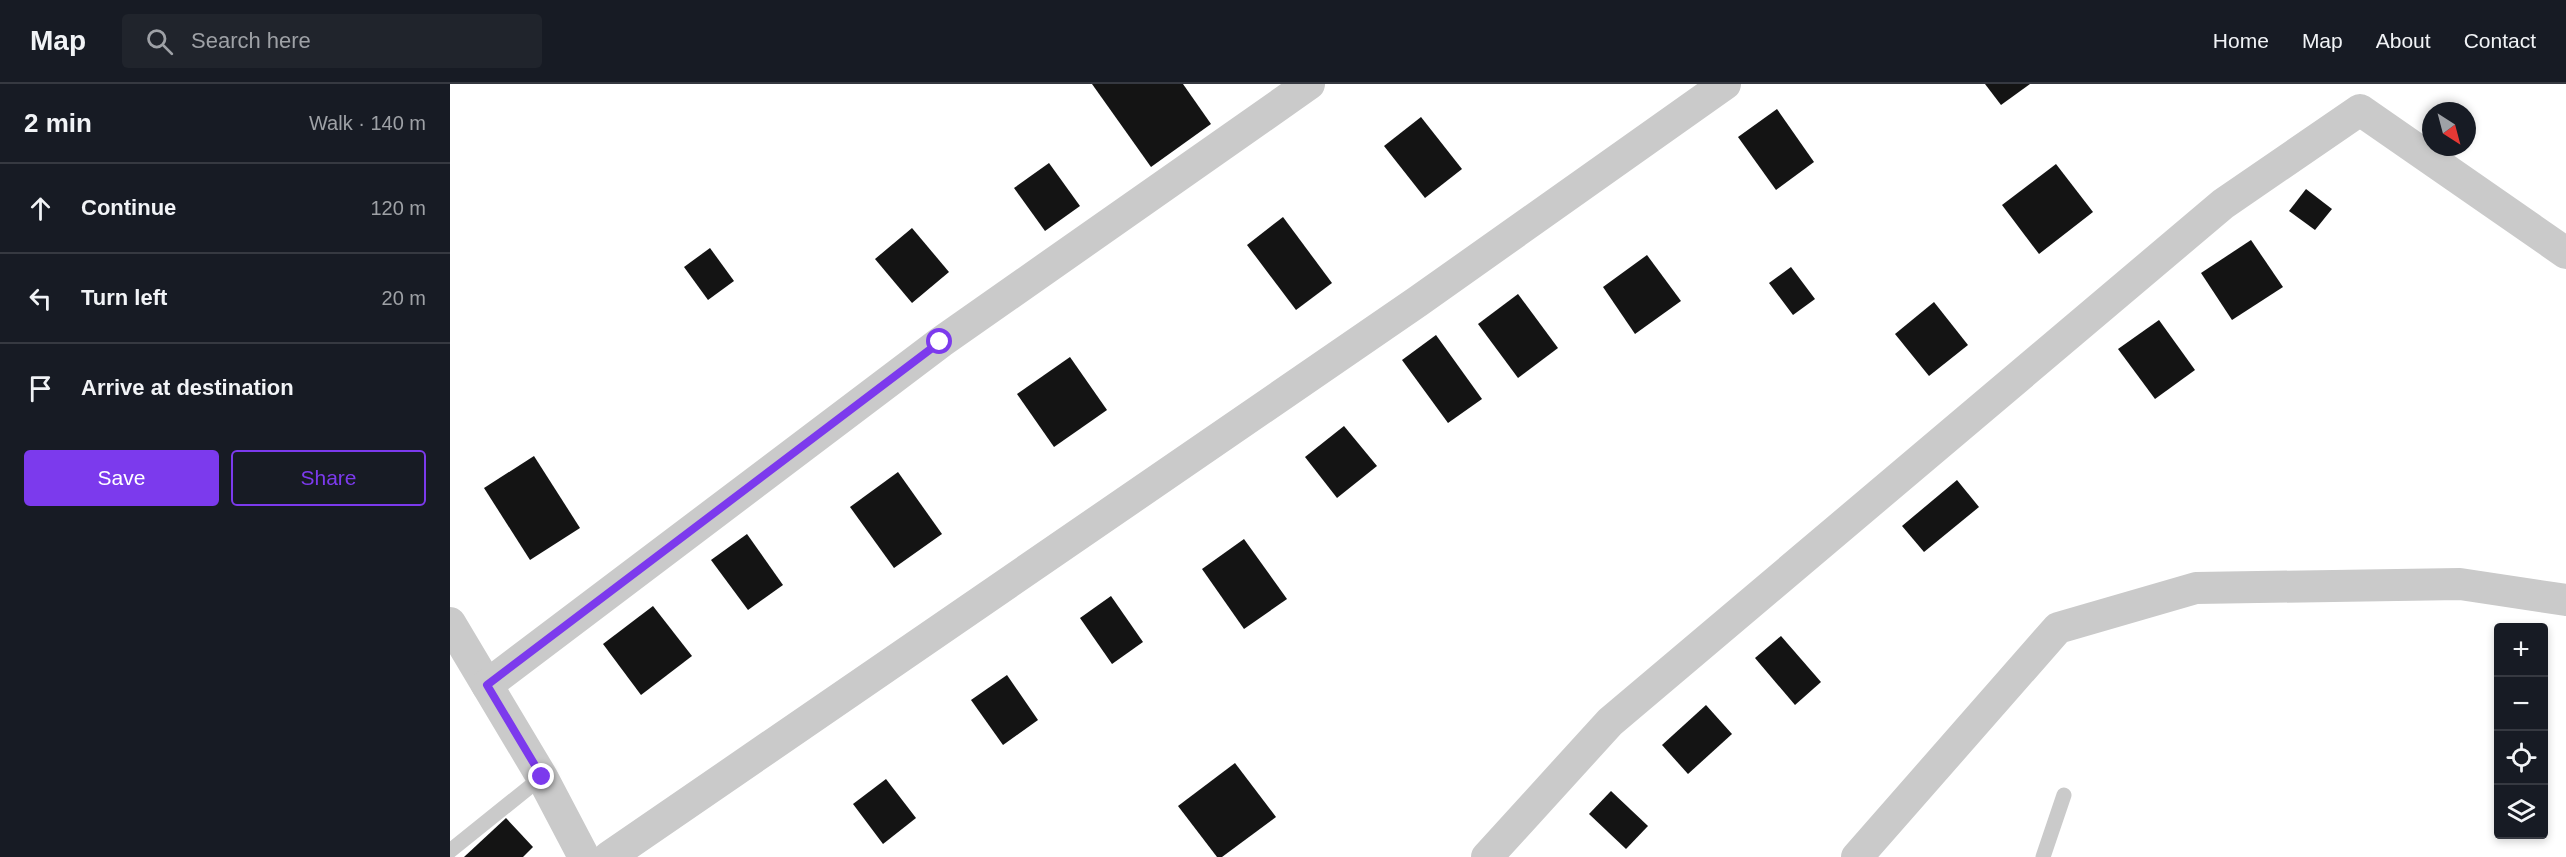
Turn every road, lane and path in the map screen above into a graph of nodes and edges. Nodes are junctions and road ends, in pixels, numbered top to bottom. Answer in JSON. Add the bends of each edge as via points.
{"nodes":[{"id":1,"x":1309,"y":84,"type":"edge"},
{"id":2,"x":1725,"y":84,"type":"edge"},
{"id":3,"x":2566,"y":253,"type":"edge"},
{"id":4,"x":2566,"y":600,"type":"edge"},
{"id":5,"x":450,"y":623,"type":"edge"},
{"id":6,"x":487,"y":685,"type":"junction"},
{"id":7,"x":542,"y":777,"type":"junction"},
{"id":8,"x":2064,"y":795,"type":"dead end"},
{"id":9,"x":450,"y":850,"type":"edge"},
{"id":10,"x":584,"y":857,"type":"edge"},
{"id":11,"x":609,"y":857,"type":"edge"},
{"id":12,"x":1487,"y":857,"type":"edge"},
{"id":13,"x":1857,"y":857,"type":"edge"},
{"id":14,"x":2043,"y":857,"type":"edge"}],
"edges":[{"from":1,"to":6,"type":"street","via":[[940,342]]},
{"from":2,"to":11,"type":"street","via":[[1426,295]]},
{"from":3,"to":12,"type":"street","via":[[2360,110],[2223,204],[1610,722]]},
{"from":4,"to":13,"type":"street","via":[[2460,584],[2196,588],[2058,628]]},
{"from":5,"to":6,"type":"street"},
{"from":6,"to":7,"type":"street"},
{"from":7,"to":9,"type":"lane"},
{"from":7,"to":10,"type":"street"},
{"from":8,"to":14,"type":"lane"}]}
